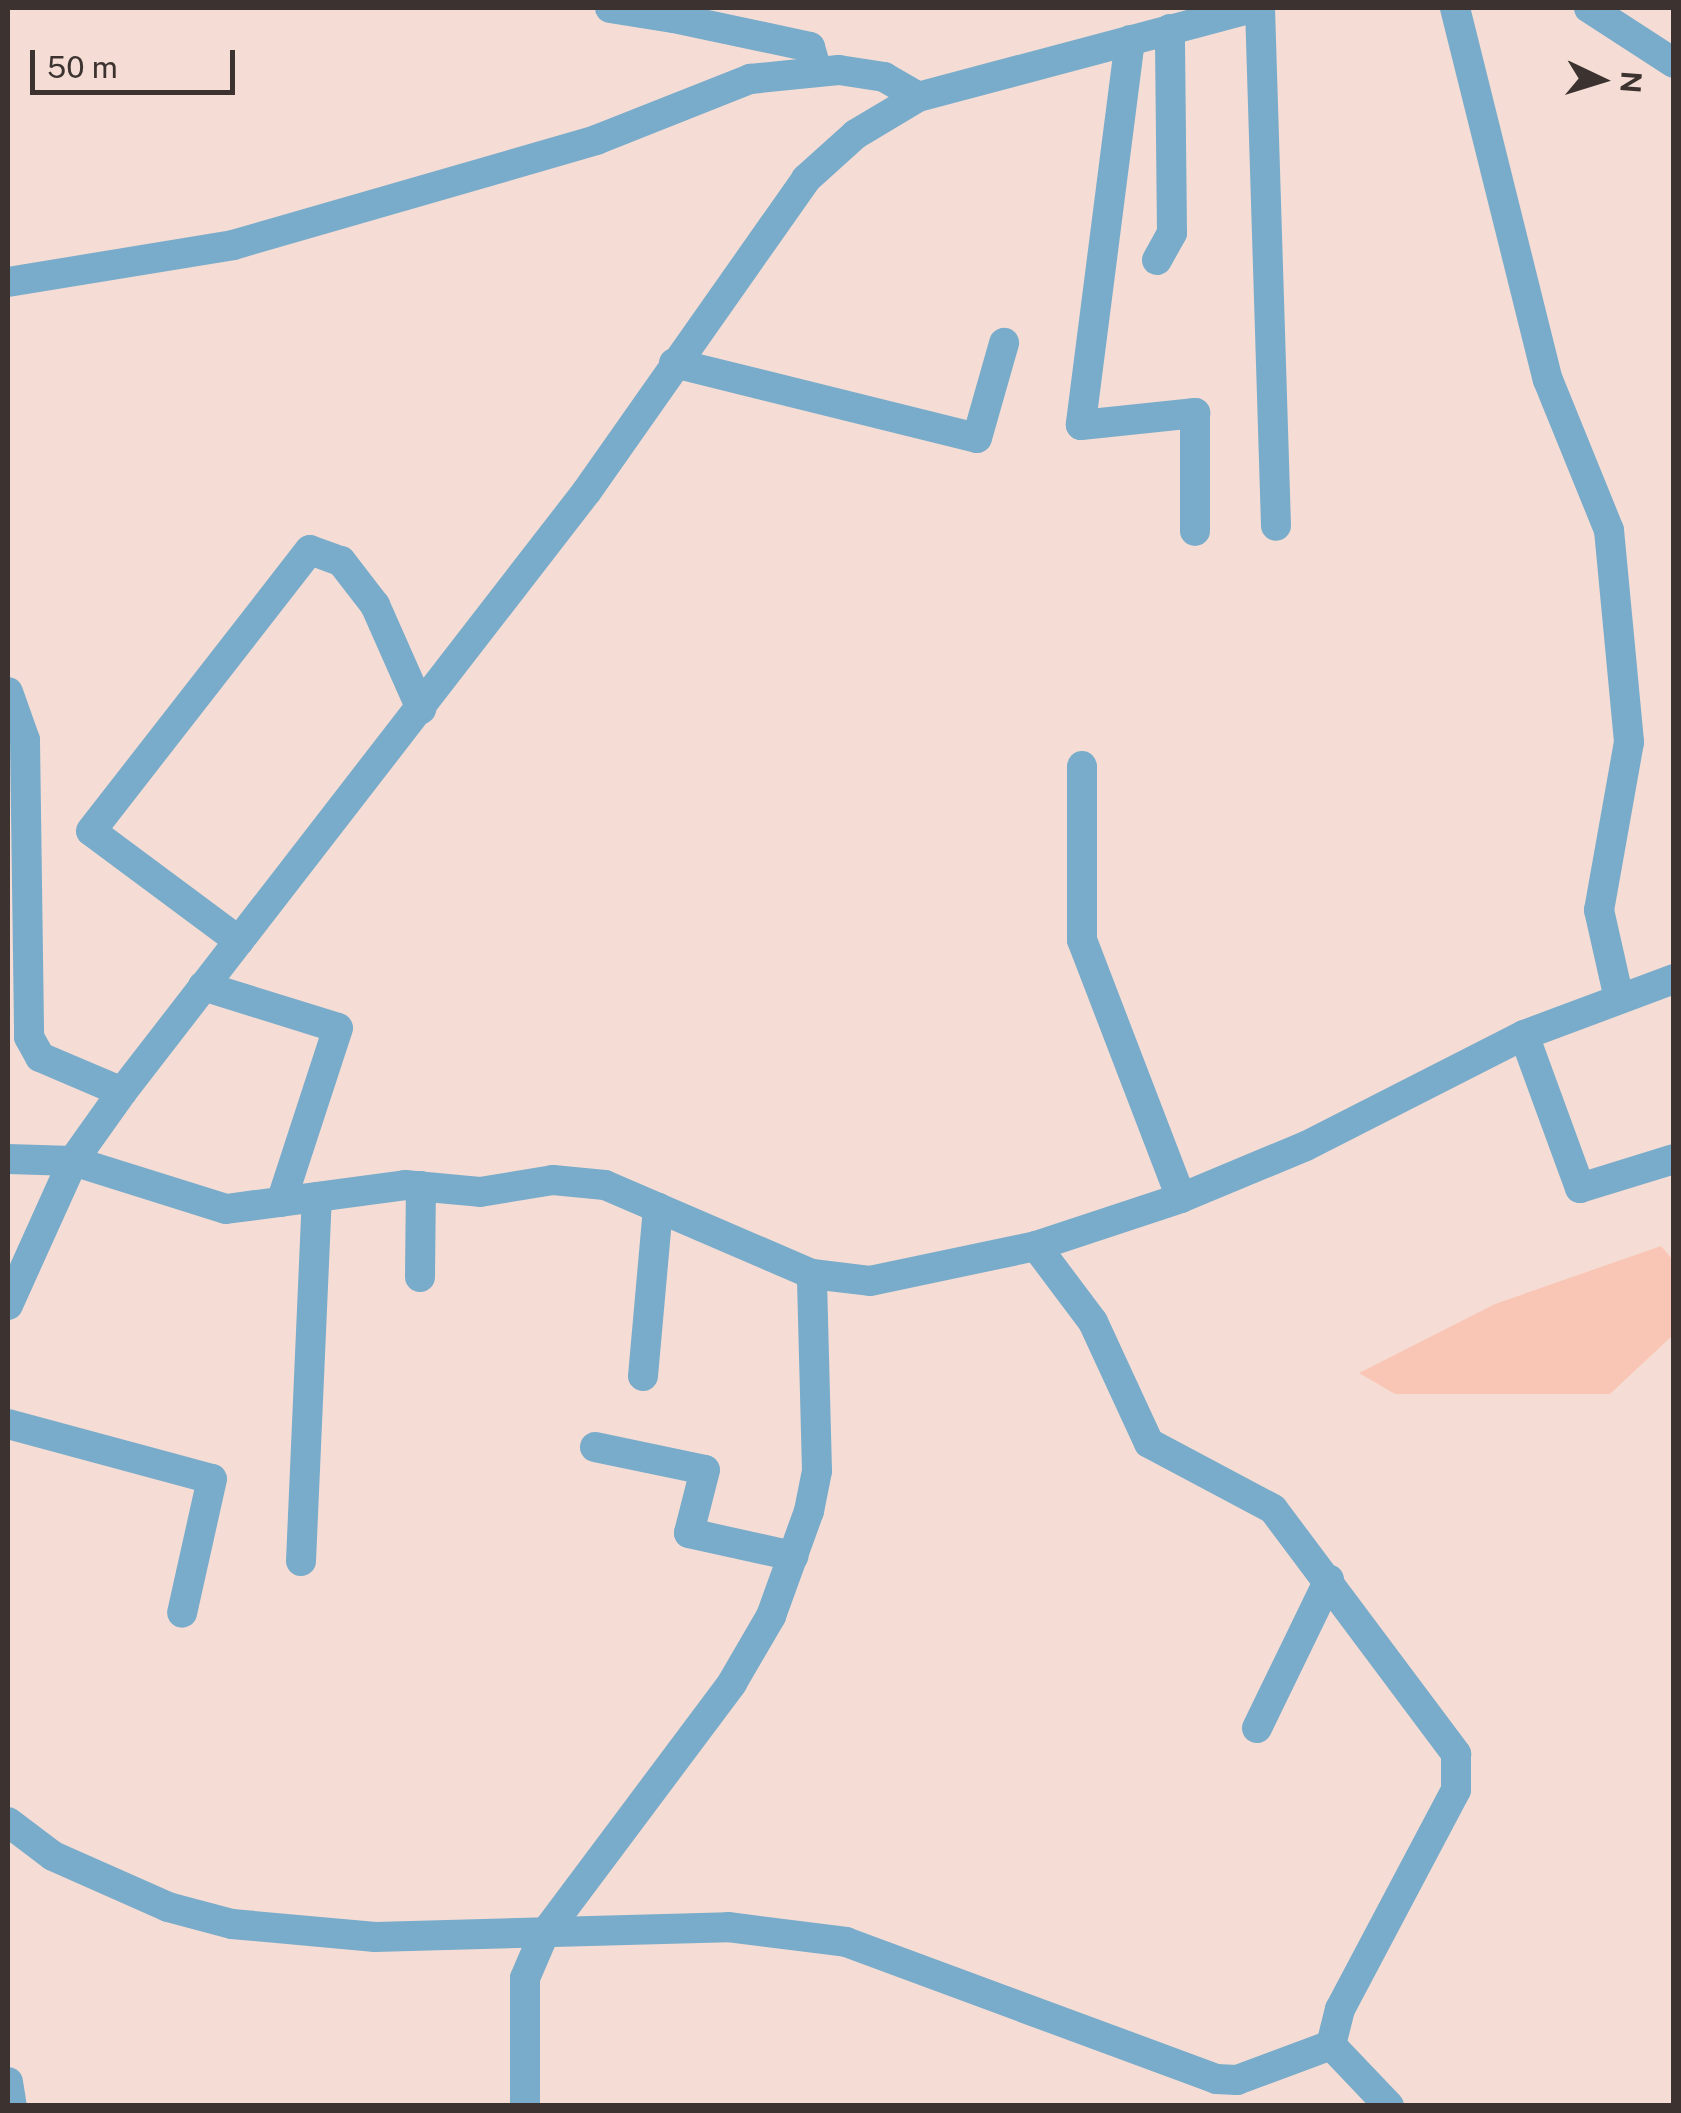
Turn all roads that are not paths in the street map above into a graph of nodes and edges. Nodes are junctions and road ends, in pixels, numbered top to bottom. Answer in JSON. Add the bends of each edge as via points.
{"nodes":[{"id":1,"x":610,"y":8,"type":"edge"},
{"id":2,"x":1256,"y":8,"type":"edge"},
{"id":3,"x":1455,"y":8,"type":"edge"},
{"id":4,"x":1589,"y":8,"type":"edge"},
{"id":5,"x":678,"y":13,"type":"edge"},
{"id":6,"x":758,"y":20,"type":"edge"},
{"id":7,"x":1170,"y":30,"type":"junction"},
{"id":8,"x":1130,"y":40,"type":"junction"},
{"id":9,"x":1674,"y":62,"type":"edge"},
{"id":10,"x":817,"y":72,"type":"junction"},
{"id":11,"x":918,"y":96,"type":"junction"},
{"id":12,"x":1157,"y":260,"type":"dead end"},
{"id":13,"x":8,"y":282,"type":"edge"},
{"id":14,"x":1004,"y":343,"type":"dead end"},
{"id":15,"x":674,"y":363,"type":"junction"},
{"id":16,"x":1276,"y":526,"type":"dead end"},
{"id":17,"x":1196,"y":532,"type":"dead end"},
{"id":18,"x":8,"y":692,"type":"edge"},
{"id":19,"x":421,"y":709,"type":"junction"},
{"id":20,"x":1082,"y":766,"type":"dead end"},
{"id":21,"x":239,"y":941,"type":"junction"},
{"id":22,"x":1674,"y":979,"type":"edge"},
{"id":23,"x":203,"y":986,"type":"junction"},
{"id":24,"x":1619,"y":999,"type":"junction"},
{"id":25,"x":1524,"y":1035,"type":"junction"},
{"id":26,"x":122,"y":1092,"type":"junction"},
{"id":27,"x":8,"y":1158,"type":"edge"},
{"id":28,"x":1674,"y":1159,"type":"edge"},
{"id":29,"x":73,"y":1161,"type":"junction"},
{"id":30,"x":420,"y":1186,"type":"junction"},
{"id":31,"x":317,"y":1197,"type":"junction"},
{"id":32,"x":1181,"y":1198,"type":"junction"},
{"id":33,"x":281,"y":1202,"type":"junction"},
{"id":34,"x":658,"y":1208,"type":"junction"},
{"id":35,"x":1036,"y":1246,"type":"junction"},
{"id":36,"x":812,"y":1274,"type":"junction"},
{"id":37,"x":420,"y":1277,"type":"dead end"},
{"id":38,"x":8,"y":1305,"type":"edge"},
{"id":39,"x":643,"y":1376,"type":"dead end"},
{"id":40,"x":8,"y":1424,"type":"edge"},
{"id":41,"x":595,"y":1447,"type":"dead end"},
{"id":42,"x":792,"y":1556,"type":"junction"},
{"id":43,"x":301,"y":1561,"type":"dead end"},
{"id":44,"x":1329,"y":1580,"type":"junction"},
{"id":45,"x":182,"y":1613,"type":"dead end"},
{"id":46,"x":1258,"y":1728,"type":"dead end"},
{"id":47,"x":8,"y":1822,"type":"edge"},
{"id":48,"x":543,"y":1936,"type":"junction"},
{"id":49,"x":1331,"y":2046,"type":"junction"},
{"id":50,"x":8,"y":2082,"type":"edge"},
{"id":51,"x":12,"y":2106,"type":"edge"},
{"id":52,"x":525,"y":2106,"type":"edge"},
{"id":53,"x":1389,"y":2106,"type":"edge"}],
"edges":[{"from":1,"to":5,"type":"street"},
{"from":2,"to":7,"type":"street"},
{"from":2,"to":16,"type":"street"},
{"from":3,"to":24,"type":"street","via":[[1548,380],[1609,530],[1629,742],[1599,910]]},
{"from":4,"to":9,"type":"street"},
{"from":5,"to":6,"type":"street"},
{"from":6,"to":10,"type":"street","via":[[810,47]]},
{"from":7,"to":8,"type":"street"},
{"from":7,"to":12,"type":"street","via":[[1172,233]]},
{"from":8,"to":11,"type":"street"},
{"from":8,"to":17,"type":"street","via":[[1081,425],[1195,413]]},
{"from":10,"to":11,"type":"street","via":[[884,77]]},
{"from":10,"to":13,"type":"street","via":[[750,80],[596,140],[233,245]]},
{"from":11,"to":15,"type":"street","via":[[856,134],[806,179]]},
{"from":14,"to":15,"type":"street","via":[[977,438]]},
{"from":15,"to":19,"type":"street"},
{"from":18,"to":26,"type":"street","via":[[25,740],[29,1037],[40,1057]]},
{"from":19,"to":21,"type":"street"},
{"from":19,"to":21,"type":"street","via":[[376,605],[342,562],[310,550],[92,831]]},
{"from":20,"to":32,"type":"street","via":[[1082,940]]},
{"from":21,"to":23,"type":"street"},
{"from":22,"to":24,"type":"street"},
{"from":23,"to":26,"type":"street"},
{"from":23,"to":33,"type":"street","via":[[338,1028]]},
{"from":24,"to":25,"type":"street"},
{"from":25,"to":28,"type":"street","via":[[1580,1188]]},
{"from":25,"to":32,"type":"street","via":[[1306,1146]]},
{"from":26,"to":29,"type":"street"},
{"from":27,"to":29,"type":"street"},
{"from":29,"to":33,"type":"street","via":[[226,1209]]},
{"from":29,"to":38,"type":"street"},
{"from":30,"to":31,"type":"street"},
{"from":30,"to":34,"type":"street","via":[[480,1192],[605,1185]]},
{"from":30,"to":37,"type":"street"},
{"from":31,"to":33,"type":"street"},
{"from":31,"to":43,"type":"street"},
{"from":32,"to":35,"type":"street"},
{"from":34,"to":36,"type":"street"},
{"from":34,"to":39,"type":"street"},
{"from":35,"to":36,"type":"street","via":[[870,1282]]},
{"from":35,"to":44,"type":"street","via":[[1093,1322],[1150,1443],[1273,1508]]},
{"from":36,"to":42,"type":"street","via":[[817,1470]]},
{"from":40,"to":45,"type":"street","via":[[212,1478]]},
{"from":41,"to":42,"type":"street","via":[[704,1470],[689,1533]]},
{"from":42,"to":48,"type":"street","via":[[770,1616],[732,1683]]},
{"from":44,"to":46,"type":"street"},
{"from":44,"to":49,"type":"street","via":[[1456,1754],[1456,1790],[1340,2008]]},
{"from":47,"to":48,"type":"street","via":[[53,1856],[168,1908],[232,1924],[375,1937]]},
{"from":48,"to":49,"type":"street","via":[[728,1927],[846,1942],[1216,2079],[1237,2080]]},
{"from":48,"to":52,"type":"street","via":[[525,1978]]},
{"from":49,"to":53,"type":"street"},
{"from":50,"to":51,"type":"street"}]}
